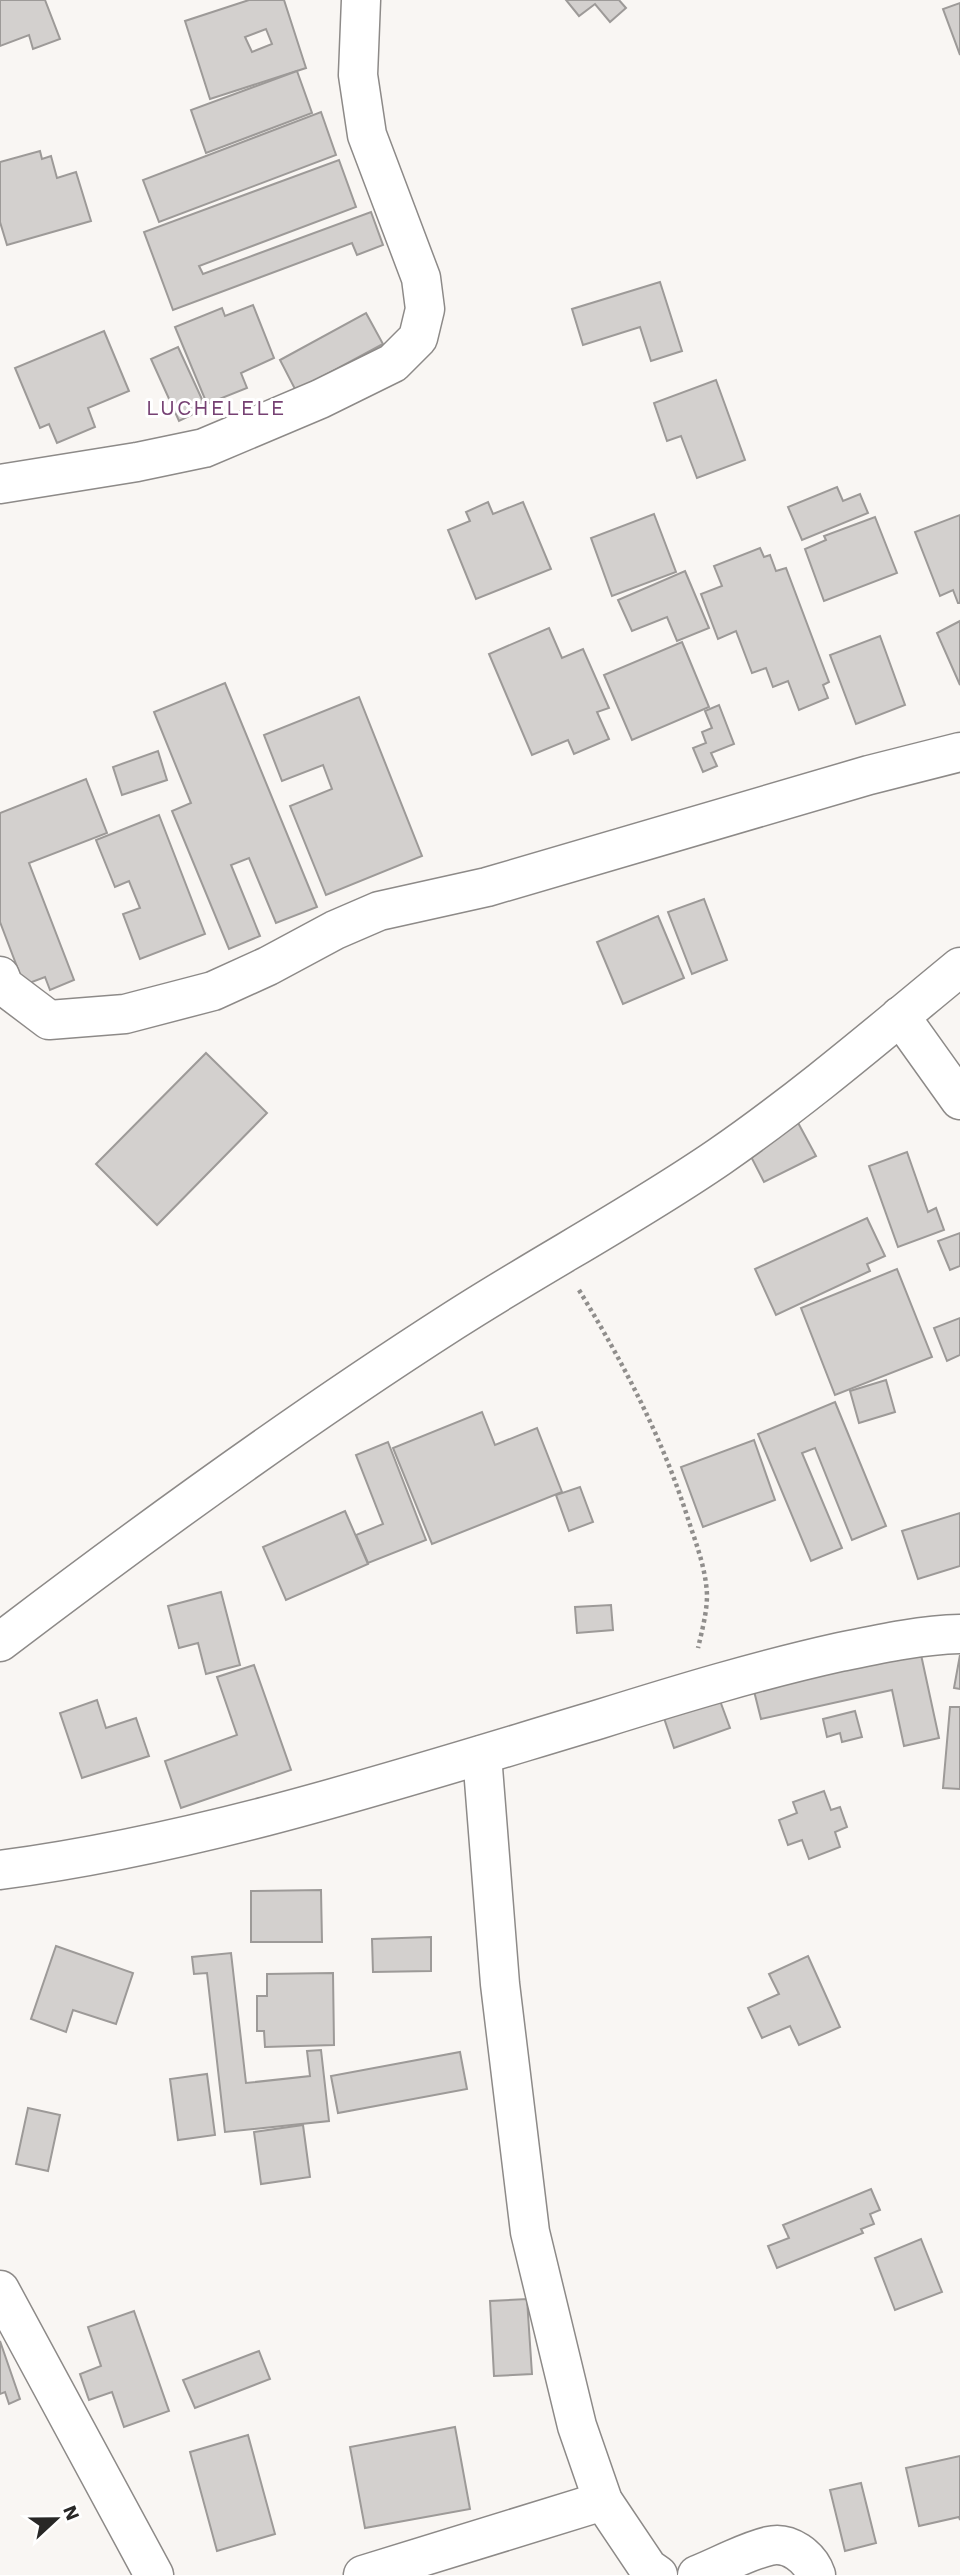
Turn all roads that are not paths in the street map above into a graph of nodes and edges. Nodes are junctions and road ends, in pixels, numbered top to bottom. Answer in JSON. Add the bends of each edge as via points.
{"nodes":[{"id":1,"x":361,"y":0,"type":"edge"},
{"id":2,"x":0,"y":485,"type":"edge"},
{"id":3,"x":960,"y":752,"type":"edge"},
{"id":4,"x":960,"y":967,"type":"edge"},
{"id":5,"x":0,"y":976,"type":"edge"},
{"id":6,"x":900,"y":1016,"type":"junction"},
{"id":7,"x":960,"y":1100,"type":"edge"},
{"id":8,"x":960,"y":1634,"type":"edge"},
{"id":9,"x":0,"y":1642,"type":"edge"},
{"id":10,"x":482,"y":1755,"type":"junction"},
{"id":11,"x":0,"y":1870,"type":"edge"},
{"id":12,"x":0,"y":2290,"type":"edge"},
{"id":13,"x":603,"y":2501,"type":"junction"},
{"id":14,"x":154,"y":2575,"type":"edge"},
{"id":15,"x":363,"y":2575,"type":"edge"},
{"id":16,"x":658,"y":2575,"type":"edge"},
{"id":17,"x":697,"y":2575,"type":"edge"},
{"id":18,"x":816,"y":2575,"type":"edge"}],
"edges":[{"from":1,"to":2,"type":"street","via":[[358,75],[367,135],[421,278],[425,309],[418,338],[393,363],[204,448]]},
{"from":3,"to":5,"type":"street","via":[[487,887],[379,911],[213,991],[125,1014],[49,1020],[4,986]]},
{"from":4,"to":6,"type":"street"},
{"from":6,"to":7,"type":"street"},
{"from":6,"to":9,"type":"street","via":[[800,1098],[718,1157],[452,1321],[291,1429]]},
{"from":8,"to":10,"type":"street","via":[[933,1634],[778,1666]]},
{"from":10,"to":11,"type":"street","via":[[195,1834]]},
{"from":10,"to":13,"type":"street","via":[[500,1984],[530,2232],[577,2426]]},
{"from":12,"to":14,"type":"street"},
{"from":13,"to":15,"type":"street"},
{"from":13,"to":16,"type":"street"},
{"from":17,"to":18,"type":"street","via":[[772,2545],[794,2549],[813,2564]]}]}
